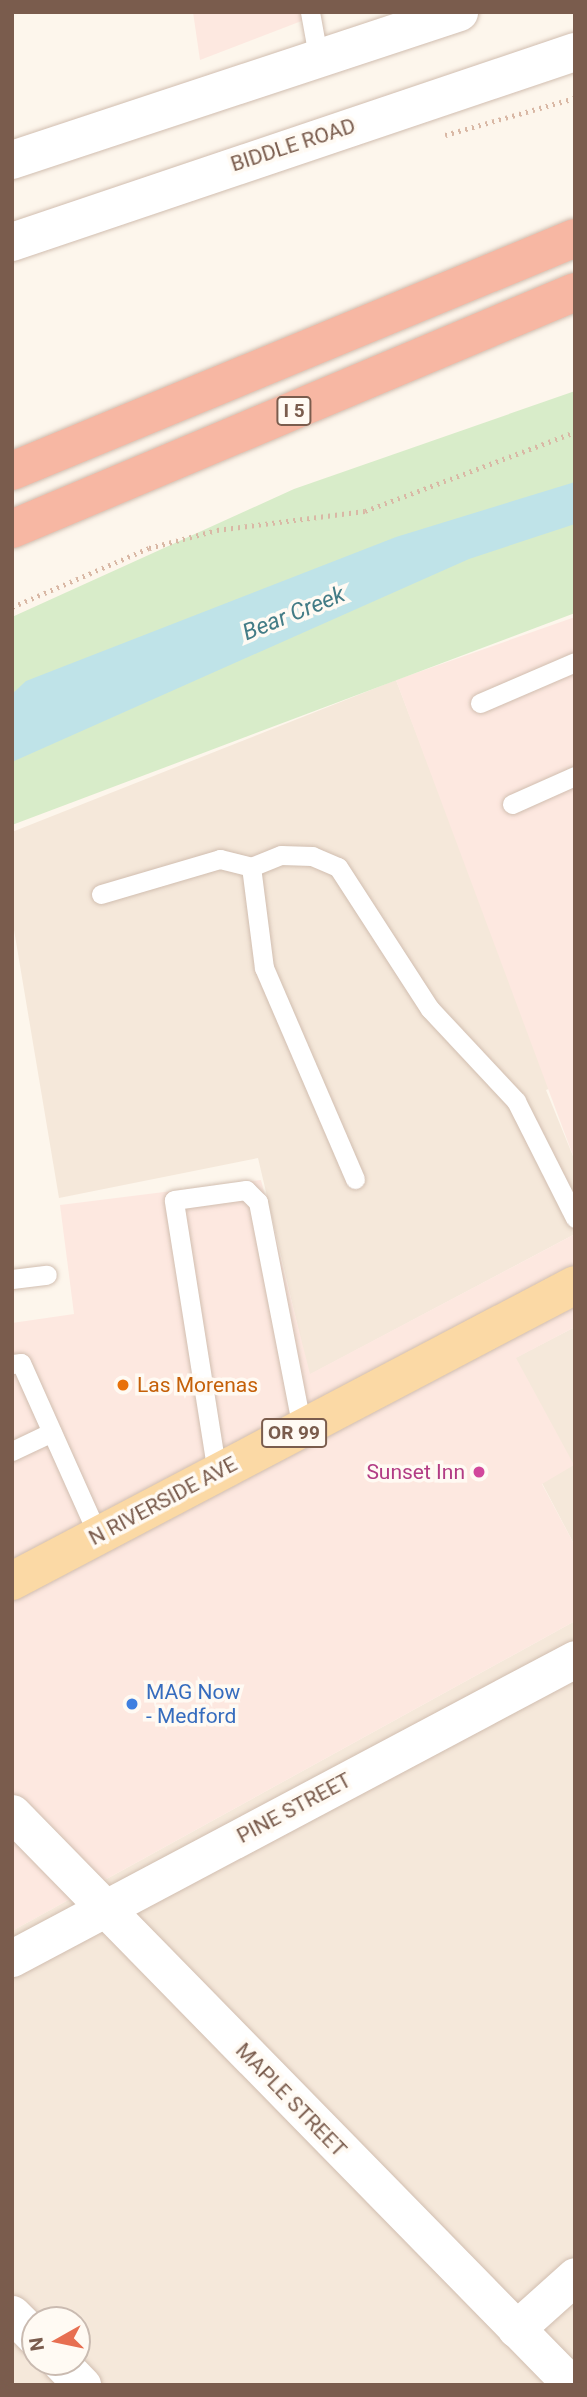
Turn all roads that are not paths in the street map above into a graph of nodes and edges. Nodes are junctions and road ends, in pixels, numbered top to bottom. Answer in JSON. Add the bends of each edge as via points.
{"nodes":[{"id":1,"x":310,"y":12,"type":"edge"},
{"id":2,"x":459,"y":12,"type":"edge"},
{"id":3,"x":575,"y":32,"type":"edge"},
{"id":4,"x":575,"y":52,"type":"edge"},
{"id":5,"x":318,"y":56,"type":"junction"},
{"id":6,"x":512,"y":73,"type":"junction"},
{"id":7,"x":12,"y":160,"type":"edge"},
{"id":8,"x":575,"y":238,"type":"edge"},
{"id":9,"x":12,"y":242,"type":"edge"},
{"id":10,"x":575,"y":292,"type":"edge"},
{"id":11,"x":12,"y":471,"type":"edge"},
{"id":12,"x":12,"y":529,"type":"edge"},
{"id":13,"x":575,"y":662,"type":"edge"},
{"id":14,"x":480,"y":702,"type":"dead end"},
{"id":15,"x":575,"y":776,"type":"edge"},
{"id":16,"x":512,"y":804,"type":"dead end"},
{"id":17,"x":251,"y":867,"type":"junction"},
{"id":18,"x":101,"y":894,"type":"dead end"},
{"id":19,"x":355,"y":1180,"type":"dead end"},
{"id":20,"x":575,"y":1218,"type":"edge"},
{"id":21,"x":47,"y":1275,"type":"dead end"},
{"id":22,"x":12,"y":1279,"type":"edge"},
{"id":23,"x":575,"y":1285,"type":"edge"},
{"id":24,"x":12,"y":1364,"type":"edge"},
{"id":25,"x":302,"y":1428,"type":"junction"},
{"id":26,"x":52,"y":1432,"type":"junction"},
{"id":27,"x":12,"y":1451,"type":"edge"},
{"id":28,"x":217,"y":1473,"type":"junction"},
{"id":29,"x":98,"y":1535,"type":"junction"},
{"id":30,"x":14,"y":1575,"type":"edge"},
{"id":31,"x":575,"y":1659,"type":"edge"},
{"id":32,"x":12,"y":1813,"type":"edge"},
{"id":33,"x":104,"y":1909,"type":"junction"},
{"id":34,"x":12,"y":1958,"type":"edge"},
{"id":35,"x":575,"y":2276,"type":"edge"},
{"id":36,"x":516,"y":2329,"type":"junction"},
{"id":37,"x":572,"y":2385,"type":"edge"}],
"edges":[{"from":1,"to":5,"type":"lane"},
{"from":2,"to":5,"type":"main road"},
{"from":3,"to":6,"type":"main road"},
{"from":4,"to":6,"type":"main road","name":"BIDDLE ROAD"},
{"from":5,"to":7,"type":"main road"},
{"from":6,"to":9,"type":"main road","name":"BIDDLE ROAD"},
{"from":8,"to":11,"type":"highway","number":"I 5"},
{"from":10,"to":12,"type":"highway","number":"I 5"},
{"from":13,"to":14,"type":"lane"},
{"from":15,"to":16,"type":"lane"},
{"from":17,"to":18,"type":"lane","via":[[220,859]]},
{"from":17,"to":19,"type":"lane","via":[[264,968]]},
{"from":17,"to":20,"type":"lane","via":[[281,855],[312,856],[338,867],[430,1009],[516,1101]]},
{"from":21,"to":22,"type":"lane"},
{"from":23,"to":25,"type":"main road","name":"N RIVERSIDE AVE","number":"OR 99"},
{"from":24,"to":26,"type":"lane","via":[[21,1363]]},
{"from":25,"to":28,"type":"main road","name":"N RIVERSIDE AVE","number":"OR 99"},
{"from":25,"to":28,"type":"lane","via":[[258,1202],[246,1190],[174,1200]]},
{"from":26,"to":27,"type":"lane"},
{"from":26,"to":29,"type":"lane"},
{"from":28,"to":29,"type":"main road","name":"N RIVERSIDE AVE","number":"OR 99"},
{"from":29,"to":30,"type":"main road","name":"N RIVERSIDE AVE","number":"OR 99"},
{"from":31,"to":33,"type":"street","name":"PINE STREET"},
{"from":32,"to":33,"type":"street","name":"MAPLE STREET"},
{"from":33,"to":34,"type":"street","name":"PINE STREET"},
{"from":33,"to":36,"type":"street","name":"MAPLE STREET"},
{"from":35,"to":36,"type":"street"},
{"from":36,"to":37,"type":"street","name":"MAPLE STREET"}]}
